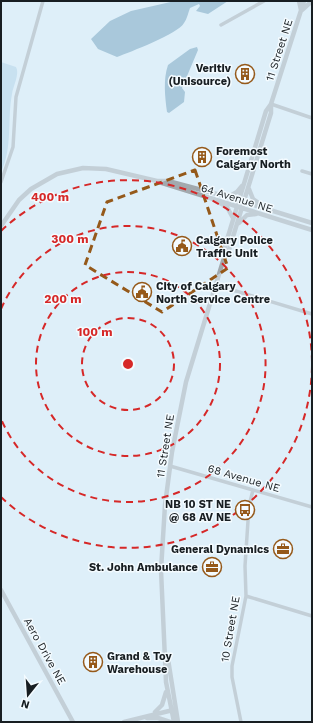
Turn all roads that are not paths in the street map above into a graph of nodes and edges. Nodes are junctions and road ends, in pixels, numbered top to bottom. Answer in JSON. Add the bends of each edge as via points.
{"nodes":[{"id":1,"x":43,"y":1,"type":"edge"},
{"id":2,"x":264,"y":1,"type":"edge"},
{"id":3,"x":298,"y":1,"type":"edge"},
{"id":4,"x":304,"y":1,"type":"edge"},
{"id":5,"x":312,"y":1,"type":"edge"},
{"id":6,"x":301,"y":11,"type":"junction"},
{"id":7,"x":221,"y":25,"type":"dead end"},
{"id":8,"x":271,"y":104,"type":"junction"},
{"id":9,"x":312,"y":118,"type":"edge"},
{"id":10,"x":254,"y":150,"type":"junction"},
{"id":11,"x":302,"y":171,"type":"dead end"},
{"id":12,"x":312,"y":174,"type":"edge"},
{"id":13,"x":245,"y":180,"type":"junction"},
{"id":14,"x":157,"y":181,"type":"junction"},
{"id":15,"x":1,"y":182,"type":"edge"},
{"id":16,"x":249,"y":187,"type":"junction"},
{"id":17,"x":228,"y":197,"type":"junction"},
{"id":18,"x":212,"y":199,"type":"junction"},
{"id":19,"x":241,"y":201,"type":"junction"},
{"id":20,"x":237,"y":206,"type":"junction"},
{"id":21,"x":242,"y":208,"type":"junction"},
{"id":22,"x":274,"y":211,"type":"junction"},
{"id":23,"x":258,"y":214,"type":"junction"},
{"id":24,"x":233,"y":218,"type":"junction"},
{"id":25,"x":305,"y":220,"type":"junction"},
{"id":26,"x":312,"y":220,"type":"edge"},
{"id":27,"x":312,"y":223,"type":"edge"},
{"id":28,"x":1,"y":226,"type":"edge"},
{"id":29,"x":235,"y":230,"type":"junction"},
{"id":30,"x":312,"y":230,"type":"edge"},
{"id":31,"x":224,"y":258,"type":"junction"},
{"id":32,"x":216,"y":285,"type":"junction"},
{"id":33,"x":312,"y":314,"type":"edge"},
{"id":34,"x":170,"y":466,"type":"junction"},
{"id":35,"x":253,"y":490,"type":"junction"},
{"id":36,"x":312,"y":507,"type":"edge"},
{"id":37,"x":1,"y":590,"type":"edge"},
{"id":38,"x":246,"y":596,"type":"junction"},
{"id":39,"x":312,"y":616,"type":"edge"},
{"id":40,"x":165,"y":643,"type":"junction"},
{"id":41,"x":167,"y":688,"type":"junction"},
{"id":42,"x":173,"y":710,"type":"junction"},
{"id":43,"x":151,"y":714,"type":"junction"},
{"id":44,"x":135,"y":719,"type":"junction"},
{"id":45,"x":73,"y":722,"type":"edge"},
{"id":46,"x":124,"y":722,"type":"edge"},
{"id":47,"x":170,"y":722,"type":"edge"},
{"id":48,"x":174,"y":722,"type":"edge"},
{"id":49,"x":178,"y":722,"type":"edge"},
{"id":50,"x":241,"y":722,"type":"edge"}],
"edges":[{"from":1,"to":15,"type":"street","via":[[18,90],[12,147]]},
{"from":2,"to":7,"type":"street"},
{"from":3,"to":6,"type":"street"},
{"from":4,"to":6,"type":"street","name":"11 Street NE"},
{"from":5,"to":6,"type":"street"},
{"from":6,"to":8,"type":"street","name":"11 Street NE"},
{"from":8,"to":9,"type":"street"},
{"from":8,"to":10,"type":"street","name":"11 Street NE","via":[[266,111]]},
{"from":8,"to":16,"type":"street","name":"11 Street NE","via":[[271,114]]},
{"from":10,"to":13,"type":"street","name":"11 Street NE"},
{"from":10,"to":19,"type":"street"},
{"from":11,"to":12,"type":"street"},
{"from":13,"to":17,"type":"street","via":[[238,192]]},
{"from":13,"to":19,"type":"street","name":"11 Street NE"},
{"from":14,"to":17,"type":"street","name":"64 Avenue NE","via":[[168,181]]},
{"from":14,"to":18,"type":"street","name":"64 Avenue NE"},
{"from":14,"to":28,"type":"street","name":"64 Avenue NE","via":[[106,169],[83,168],[57,174],[31,189],[19,200]]},
{"from":16,"to":19,"type":"street","name":"11 Street NE"},
{"from":16,"to":22,"type":"street","via":[[253,199]]},
{"from":17,"to":19,"type":"street","name":"64 Avenue NE"},
{"from":18,"to":20,"type":"street","name":"64 Avenue NE"},
{"from":18,"to":24,"type":"street","via":[[227,207]]},
{"from":19,"to":20,"type":"street","name":"11 Street NE"},
{"from":19,"to":21,"type":"street","name":"11 Street NE"},
{"from":19,"to":22,"type":"street","name":"64 Avenue NE"},
{"from":20,"to":21,"type":"street","name":"64 Avenue NE"},
{"from":20,"to":24,"type":"street","name":"11 Street NE"},
{"from":21,"to":23,"type":"street","name":"64 Avenue NE"},
{"from":21,"to":29,"type":"street","name":"11 Street NE"},
{"from":22,"to":25,"type":"street","name":"64 Avenue NE"},
{"from":23,"to":29,"type":"street","via":[[245,216]]},
{"from":23,"to":30,"type":"street","name":"64 Avenue NE"},
{"from":24,"to":31,"type":"street","name":"11 Street NE","via":[[223,252]]},
{"from":25,"to":26,"type":"street"},
{"from":25,"to":27,"type":"street","name":"64 Avenue NE"},
{"from":29,"to":31,"type":"street","name":"11 Street NE"},
{"from":31,"to":32,"type":"street","name":"11 Street NE"},
{"from":32,"to":33,"type":"street"},
{"from":32,"to":34,"type":"street","name":"11 Street NE","via":[[186,382]]},
{"from":34,"to":35,"type":"street","name":"68 Avenue NE"},
{"from":34,"to":40,"type":"street","name":"11 Street NE","via":[[161,570]]},
{"from":35,"to":36,"type":"street","name":"68 Avenue NE"},
{"from":35,"to":38,"type":"street","name":"10 Street NE","via":[[249,506],[245,566]]},
{"from":37,"to":45,"type":"street","name":"Aero Drive NE"},
{"from":38,"to":39,"type":"street"},
{"from":38,"to":50,"type":"street","name":"10 Street NE","via":[[232,666]]},
{"from":40,"to":41,"type":"street","name":"11 Street NE"},
{"from":40,"to":42,"type":"street","name":"11 Street NE"},
{"from":41,"to":42,"type":"street","name":"11 Street NE"},
{"from":41,"to":43,"type":"street","via":[[162,705]]},
{"from":42,"to":43,"type":"street"},
{"from":42,"to":48,"type":"street","name":"11 Street NE"},
{"from":42,"to":49,"type":"street","name":"11 Street NE"},
{"from":43,"to":44,"type":"street"},
{"from":44,"to":46,"type":"street"},
{"from":44,"to":47,"type":"street","via":[[158,718]]}]}
